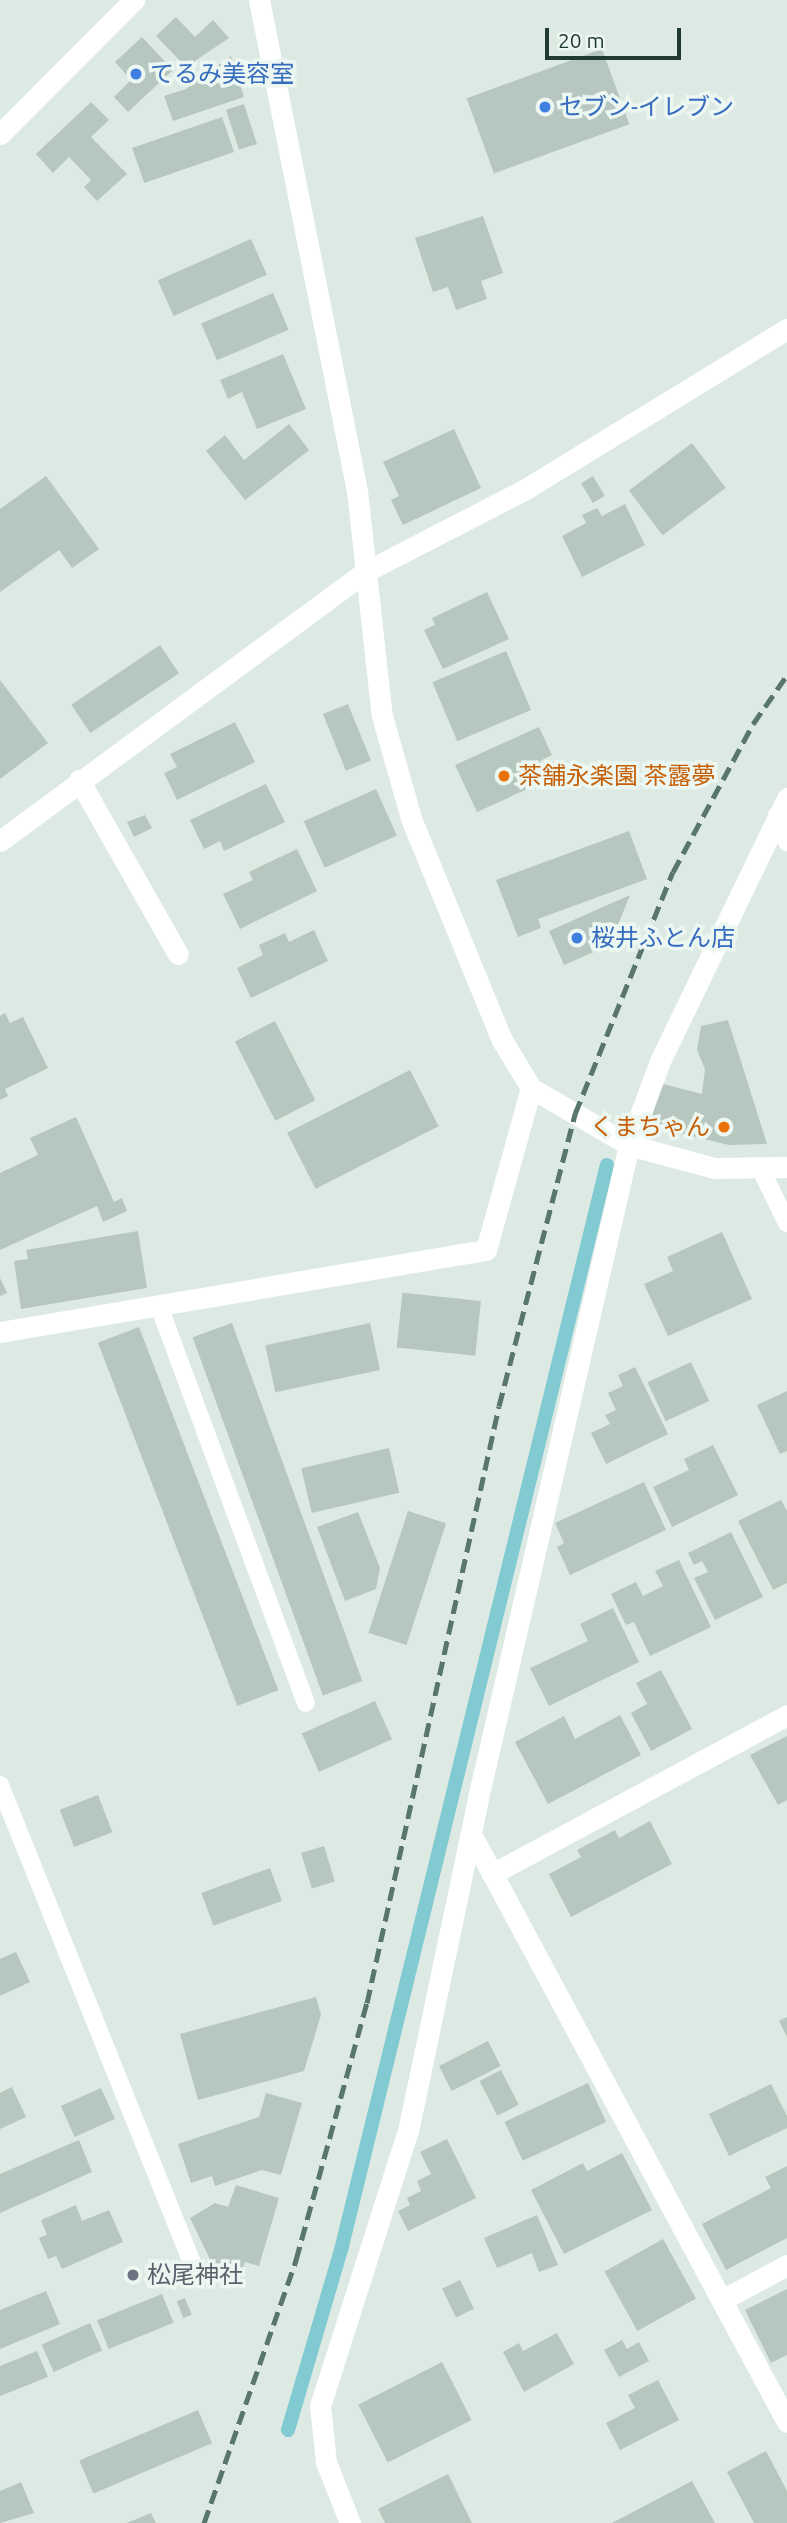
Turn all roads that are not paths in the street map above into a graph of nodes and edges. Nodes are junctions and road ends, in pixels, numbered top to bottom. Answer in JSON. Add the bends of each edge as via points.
{"nodes":[{"id":1,"x":134,"y":0,"type":"edge"},
{"id":2,"x":259,"y":0,"type":"edge"},
{"id":3,"x":0,"y":134,"type":"edge"},
{"id":4,"x":787,"y":329,"type":"edge"},
{"id":5,"x":363,"y":573,"type":"junction"},
{"id":6,"x":79,"y":780,"type":"junction"},
{"id":7,"x":782,"y":807,"type":"edge"},
{"id":8,"x":0,"y":841,"type":"edge"},
{"id":9,"x":787,"y":842,"type":"edge"},
{"id":10,"x":178,"y":954,"type":"dead end"},
{"id":11,"x":531,"y":1088,"type":"junction"},
{"id":12,"x":629,"y":1145,"type":"junction"},
{"id":13,"x":787,"y":1167,"type":"edge"},
{"id":14,"x":761,"y":1170,"type":"junction"},
{"id":15,"x":787,"y":1223,"type":"edge"},
{"id":16,"x":159,"y":1306,"type":"junction"},
{"id":17,"x":0,"y":1332,"type":"edge"},
{"id":18,"x":306,"y":1703,"type":"dead end"},
{"id":19,"x":787,"y":1715,"type":"edge"},
{"id":20,"x":0,"y":1785,"type":"edge"},
{"id":21,"x":472,"y":1836,"type":"junction"},
{"id":22,"x":492,"y":1874,"type":"junction"},
{"id":23,"x":787,"y":2265,"type":"edge"},
{"id":24,"x":197,"y":2276,"type":"dead end"},
{"id":25,"x":722,"y":2300,"type":"junction"},
{"id":26,"x":787,"y":2422,"type":"edge"},
{"id":27,"x":350,"y":2523,"type":"edge"}],
"edges":[{"from":1,"to":3,"type":"street"},
{"from":2,"to":5,"type":"street","via":[[338,386],[357,491]]},
{"from":4,"to":5,"type":"street","via":[[524,490]]},
{"from":5,"to":6,"type":"street"},
{"from":5,"to":11,"type":"street","via":[[382,716],[412,821],[502,1040]]},
{"from":6,"to":8,"type":"street"},
{"from":6,"to":10,"type":"street"},
{"from":7,"to":9,"type":"lane"},
{"from":7,"to":12,"type":"street","via":[[660,1061]]},
{"from":11,"to":12,"type":"street"},
{"from":11,"to":16,"type":"street","via":[[486,1250]]},
{"from":12,"to":14,"type":"street","via":[[714,1168]]},
{"from":12,"to":21,"type":"street"},
{"from":13,"to":14,"type":"street"},
{"from":14,"to":15,"type":"lane"},
{"from":16,"to":17,"type":"street"},
{"from":16,"to":18,"type":"lane"},
{"from":19,"to":22,"type":"street"},
{"from":20,"to":24,"type":"lane"},
{"from":21,"to":22,"type":"street"},
{"from":21,"to":27,"type":"street","via":[[408,2131],[320,2406],[326,2462]]},
{"from":22,"to":25,"type":"street"},
{"from":23,"to":25,"type":"street"},
{"from":25,"to":26,"type":"street"}]}
